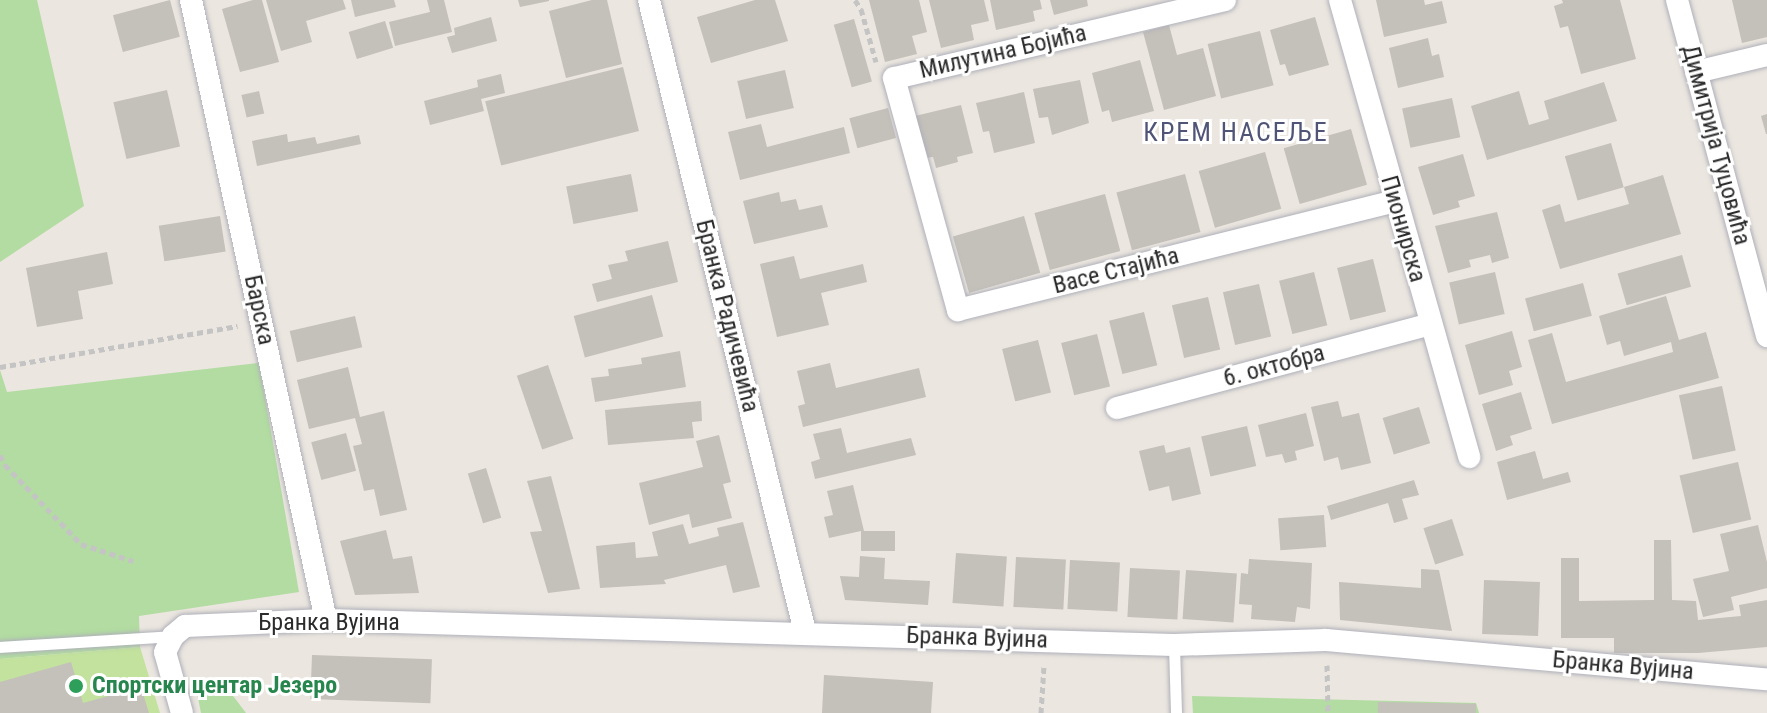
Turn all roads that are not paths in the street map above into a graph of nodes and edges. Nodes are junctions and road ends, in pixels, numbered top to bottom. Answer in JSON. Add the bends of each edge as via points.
{"nodes":[{"id":1,"x":191,"y":0,"type":"edge"},
{"id":2,"x":649,"y":0,"type":"edge"},
{"id":3,"x":1225,"y":0,"type":"edge"},
{"id":4,"x":1340,"y":0,"type":"edge"},
{"id":5,"x":1677,"y":0,"type":"edge"},
{"id":6,"x":1767,"y":55,"type":"edge"},
{"id":7,"x":1696,"y":72,"type":"junction"},
{"id":8,"x":922,"y":190,"type":"joint"},
{"id":9,"x":1395,"y":201,"type":"junction"},
{"id":10,"x":1430,"y":324,"type":"junction"},
{"id":11,"x":1767,"y":336,"type":"edge"},
{"id":12,"x":1117,"y":408,"type":"dead end"},
{"id":13,"x":1469,"y":457,"type":"dead end"},
{"id":14,"x":326,"y":620,"type":"junction"},
{"id":15,"x":179,"y":631,"type":"junction"},
{"id":16,"x":805,"y":632,"type":"junction"},
{"id":17,"x":1174,"y":645,"type":"junction"},
{"id":18,"x":0,"y":647,"type":"edge"},
{"id":19,"x":1767,"y":679,"type":"edge"},
{"id":20,"x":182,"y":713,"type":"edge"},
{"id":21,"x":1176,"y":713,"type":"edge"}],
"edges":[{"from":1,"to":14,"type":"street","name":"Барска"},
{"from":2,"to":16,"type":"street","name":"Бранка Радичевића"},
{"from":3,"to":8,"type":"street","name":"Милутина Бојића","via":[[894,78]]},
{"from":4,"to":9,"type":"street","name":"Пионирска"},
{"from":5,"to":7,"type":"street","name":"Димитрија Туцовића"},
{"from":6,"to":7,"type":"street"},
{"from":7,"to":11,"type":"street","name":"Димитрија Туцовића"},
{"from":8,"to":9,"type":"street","name":"Васе Стајића","via":[[958,310]]},
{"from":9,"to":10,"type":"street","name":"Пионирска"},
{"from":10,"to":12,"type":"street","name":"6. октобра"},
{"from":10,"to":13,"type":"street","name":"Пионирска"},
{"from":14,"to":15,"type":"street","name":"Бранка Вујина"},
{"from":14,"to":16,"type":"street","name":"Бранка Вујина"},
{"from":15,"to":18,"type":"lane"},
{"from":15,"to":20,"type":"street","via":[[165,652]]},
{"from":16,"to":17,"type":"street","name":"Бранка Вујина"},
{"from":17,"to":19,"type":"street","name":"Бранка Вујина","via":[[1326,640]]},
{"from":17,"to":21,"type":"lane"}]}
